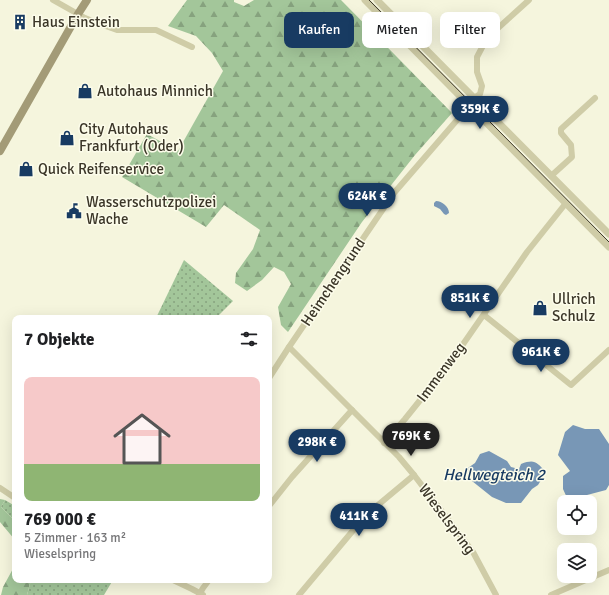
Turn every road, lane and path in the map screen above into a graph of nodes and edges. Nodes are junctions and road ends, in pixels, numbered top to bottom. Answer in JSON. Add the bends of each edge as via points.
{"nodes":[{"id":1,"x":53,"y":0,"type":"edge"},
{"id":2,"x":87,"y":0,"type":"edge"},
{"id":3,"x":365,"y":0,"type":"edge"},
{"id":4,"x":377,"y":0,"type":"edge"},
{"id":5,"x":529,"y":0,"type":"edge"},
{"id":6,"x":78,"y":14,"type":"junction"},
{"id":7,"x":192,"y":46,"type":"dead end"},
{"id":8,"x":474,"y":98,"type":"junction"},
{"id":9,"x":595,"y":98,"type":"dead end"},
{"id":10,"x":470,"y":105,"type":"junction"},
{"id":11,"x":0,"y":151,"type":"edge"},
{"id":12,"x":551,"y":176,"type":"junction"},
{"id":13,"x":566,"y":203,"type":"junction"},
{"id":14,"x":609,"y":234,"type":"edge"},
{"id":15,"x":609,"y":247,"type":"edge"},
{"id":16,"x":484,"y":315,"type":"junction"},
{"id":17,"x":289,"y":347,"type":"junction"},
{"id":18,"x":609,"y":350,"type":"edge"},
{"id":19,"x":272,"y":373,"type":"edge"},
{"id":20,"x":352,"y":410,"type":"junction"},
{"id":21,"x":384,"y":443,"type":"junction"},
{"id":22,"x":414,"y":475,"type":"junction"},
{"id":23,"x":0,"y":488,"type":"edge"},
{"id":24,"x":12,"y":496,"type":"edge"},
{"id":25,"x":272,"y":502,"type":"edge"},
{"id":26,"x":609,"y":570,"type":"edge"},
{"id":27,"x":179,"y":583,"type":"edge"},
{"id":28,"x":207,"y":583,"type":"edge"},
{"id":29,"x":201,"y":594,"type":"edge"},
{"id":30,"x":299,"y":595,"type":"edge"},
{"id":31,"x":496,"y":595,"type":"edge"},
{"id":32,"x":551,"y":595,"type":"edge"}],
"edges":[{"from":1,"to":6,"type":"street"},
{"from":2,"to":6,"type":"main road"},
{"from":3,"to":10,"type":"street"},
{"from":4,"to":8,"type":"street"},
{"from":5,"to":8,"type":"street","via":[[487,38],[476,57],[477,72],[482,86],[480,94]]},
{"from":6,"to":7,"type":"street","via":[[117,30],[156,30]]},
{"from":6,"to":11,"type":"main road"},
{"from":8,"to":12,"type":"street"},
{"from":9,"to":12,"type":"street","via":[[561,129],[561,133],[571,145],[572,157]]},
{"from":10,"to":13,"type":"street"},
{"from":10,"to":17,"type":"street","name":"Heimchengrund","via":[[394,193]]},
{"from":12,"to":14,"type":"street"},
{"from":13,"to":15,"type":"street"},
{"from":13,"to":16,"type":"street","name":"Immenweg","via":[[527,252]]},
{"from":16,"to":18,"type":"street","via":[[571,385]]},
{"from":16,"to":21,"type":"street","name":"Immenweg","via":[[444,371]]},
{"from":17,"to":19,"type":"street","name":"Heimchengrund"},
{"from":17,"to":20,"type":"street","name":"Wieselspring"},
{"from":20,"to":21,"type":"street","name":"Wieselspring"},
{"from":20,"to":25,"type":"street"},
{"from":21,"to":22,"type":"street","name":"Wieselspring"},
{"from":22,"to":30,"type":"street","via":[[366,515]]},
{"from":22,"to":31,"type":"street","name":"Wieselspring","via":[[474,552]]},
{"from":23,"to":24,"type":"street"},
{"from":26,"to":32,"type":"street"},
{"from":27,"to":29,"type":"street"},
{"from":28,"to":29,"type":"street"}]}
